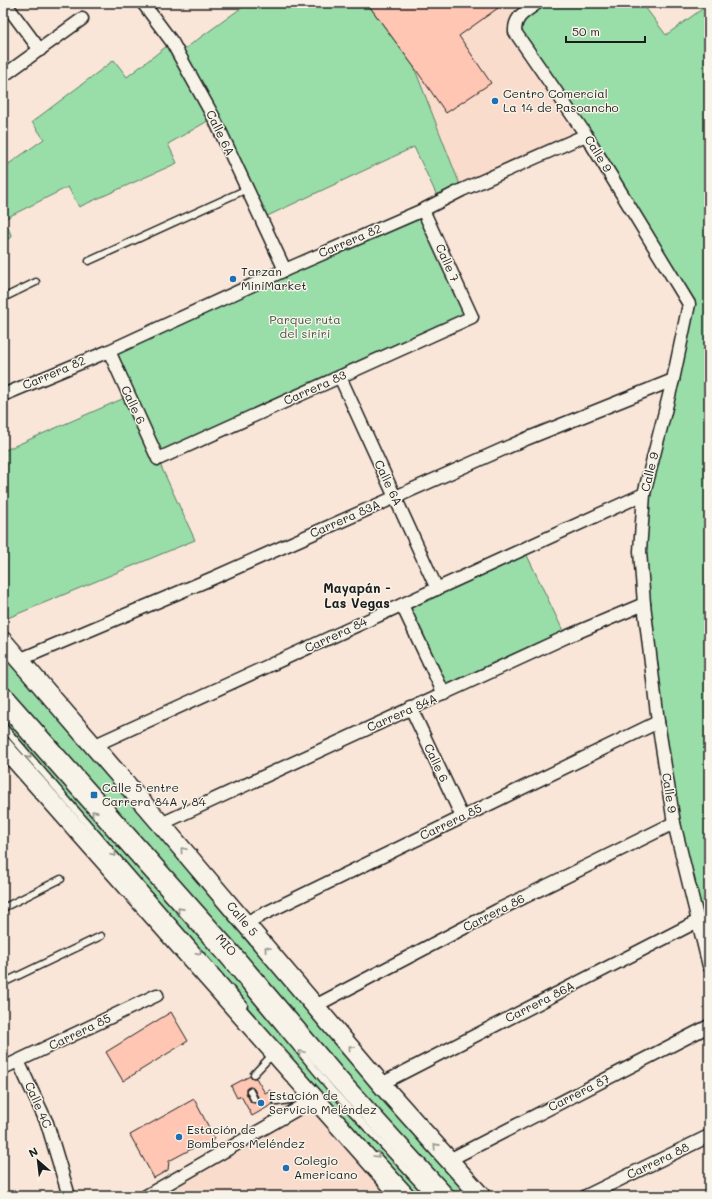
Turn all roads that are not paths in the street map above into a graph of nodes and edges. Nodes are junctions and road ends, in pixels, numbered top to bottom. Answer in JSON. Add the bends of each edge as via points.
{"nodes":[{"id":1,"x":5,"y":3,"type":"edge"},
{"id":2,"x":143,"y":3,"type":"edge"},
{"id":3,"x":538,"y":3,"type":"edge"},
{"id":4,"x":82,"y":19,"type":"dead end"},
{"id":5,"x":40,"y":50,"type":"junction"},
{"id":6,"x":3,"y":76,"type":"edge"},
{"id":7,"x":586,"y":135,"type":"junction"},
{"id":8,"x":247,"y":189,"type":"junction"},
{"id":9,"x":423,"y":210,"type":"junction"},
{"id":10,"x":89,"y":261,"type":"dead end"},
{"id":11,"x":285,"y":270,"type":"junction"},
{"id":12,"x":36,"y":282,"type":"dead end"},
{"id":13,"x":3,"y":298,"type":"edge"},
{"id":14,"x":472,"y":317,"type":"joint"},
{"id":15,"x":109,"y":351,"type":"junction"},
{"id":16,"x":340,"y":377,"type":"junction"},
{"id":17,"x":673,"y":380,"type":"junction"},
{"id":18,"x":3,"y":395,"type":"edge"},
{"id":19,"x":158,"y":459,"type":"joint"},
{"id":20,"x":644,"y":494,"type":"junction"},
{"id":21,"x":395,"y":497,"type":"junction"},
{"id":22,"x":437,"y":589,"type":"junction"},
{"id":23,"x":644,"y":604,"type":"junction"},
{"id":24,"x":402,"y":605,"type":"junction"},
{"id":25,"x":3,"y":641,"type":"edge"},
{"id":26,"x":20,"y":660,"type":"junction"},
{"id":27,"x":444,"y":694,"type":"junction"},
{"id":28,"x":3,"y":696,"type":"edge"},
{"id":29,"x":411,"y":708,"type":"junction"},
{"id":30,"x":3,"y":710,"type":"edge"},
{"id":31,"x":658,"y":722,"type":"junction"},
{"id":32,"x":3,"y":726,"type":"edge"},
{"id":33,"x":3,"y":746,"type":"edge"},
{"id":34,"x":93,"y":746,"type":"junction"},
{"id":35,"x":462,"y":817,"type":"junction"},
{"id":36,"x":674,"y":823,"type":"junction"},
{"id":37,"x":162,"y":824,"type":"junction"},
{"id":38,"x":61,"y":879,"type":"dead end"},
{"id":39,"x":3,"y":908,"type":"edge"},
{"id":40,"x":698,"y":921,"type":"junction"},
{"id":41,"x":245,"y":923,"type":"junction"},
{"id":42,"x":101,"y":936,"type":"dead end"},
{"id":43,"x":709,"y":966,"type":"edge"},
{"id":44,"x":3,"y":983,"type":"edge"},
{"id":45,"x":157,"y":995,"type":"dead end"},
{"id":46,"x":315,"y":1006,"type":"junction"},
{"id":47,"x":248,"y":1010,"type":"dead end"},
{"id":48,"x":709,"y":1026,"type":"edge"},
{"id":49,"x":274,"y":1053,"type":"junction"},
{"id":50,"x":18,"y":1061,"type":"junction"},
{"id":51,"x":3,"y":1068,"type":"edge"},
{"id":52,"x":254,"y":1074,"type":"dead end"},
{"id":53,"x":381,"y":1084,"type":"junction"},
{"id":54,"x":250,"y":1091,"type":"dead end"},
{"id":55,"x":314,"y":1098,"type":"junction"},
{"id":56,"x":254,"y":1099,"type":"dead end"},
{"id":57,"x":277,"y":1102,"type":"dead end"},
{"id":58,"x":709,"y":1136,"type":"edge"},
{"id":59,"x":373,"y":1151,"type":"dead end"},
{"id":60,"x":449,"y":1160,"type":"junction"},
{"id":61,"x":68,"y":1196,"type":"edge"},
{"id":62,"x":146,"y":1196,"type":"edge"},
{"id":63,"x":401,"y":1196,"type":"edge"},
{"id":64,"x":414,"y":1196,"type":"edge"},
{"id":65,"x":430,"y":1196,"type":"edge"},
{"id":66,"x":445,"y":1196,"type":"edge"},
{"id":67,"x":481,"y":1196,"type":"edge"},
{"id":68,"x":586,"y":1196,"type":"edge"}],
"edges":[{"from":1,"to":5,"type":"street"},
{"from":2,"to":8,"type":"street","name":"Calle 6A","via":[[179,54],[214,118]]},
{"from":3,"to":7,"type":"street","name":"Calle 9","via":[[517,18],[515,32]]},
{"from":4,"to":5,"type":"street"},
{"from":5,"to":6,"type":"street"},
{"from":7,"to":9,"type":"street","name":"Carrera 82"},
{"from":7,"to":17,"type":"street","name":"Calle 9","via":[[689,304]]},
{"from":8,"to":10,"type":"lane"},
{"from":8,"to":11,"type":"street","name":"Calle 6A"},
{"from":9,"to":11,"type":"street","name":"Carrera 82"},
{"from":9,"to":14,"type":"street","name":"Calle 7"},
{"from":11,"to":15,"type":"street","name":"Carrera 82"},
{"from":12,"to":13,"type":"lane"},
{"from":14,"to":16,"type":"street","name":"Carrera 83"},
{"from":15,"to":18,"type":"street","name":"Carrera 82"},
{"from":15,"to":19,"type":"street","name":"Calle 6"},
{"from":16,"to":19,"type":"street","name":"Carrera 83"},
{"from":16,"to":21,"type":"street","name":"Calle 6A"},
{"from":17,"to":20,"type":"street","name":"Calle 9"},
{"from":17,"to":21,"type":"street","name":"Carrera 83A","via":[[526,439]]},
{"from":20,"to":22,"type":"street","name":"Carrera 84"},
{"from":20,"to":23,"type":"street","name":"Calle 9","via":[[640,551]]},
{"from":21,"to":22,"type":"street","name":"Calle 6A"},
{"from":21,"to":26,"type":"street","name":"Carrera 83A"},
{"from":22,"to":24,"type":"street","name":"Carrera 84"},
{"from":23,"to":27,"type":"street","name":"Carrera 84A"},
{"from":23,"to":31,"type":"street","name":"Calle 9"},
{"from":24,"to":27,"type":"street"},
{"from":24,"to":34,"type":"street","name":"Carrera 84"},
{"from":25,"to":26,"type":"main road","name":"Calle 5"},
{"from":26,"to":34,"type":"main road","name":"Calle 5"},
{"from":27,"to":29,"type":"street","name":"Carrera 84A"},
{"from":28,"to":66,"type":"main road","via":[[233,955],[341,1082]]},
{"from":29,"to":35,"type":"street","name":"Calle 6"},
{"from":29,"to":37,"type":"street","name":"Carrera 84A"},
{"from":65,"to":30,"type":"lane","name":"MIO","one_way":true,"via":[[331,1088],[224,960]]},
{"from":31,"to":35,"type":"street","name":"Carrera 85"},
{"from":31,"to":36,"type":"street","name":"Calle 9"},
{"from":32,"to":47,"type":"lane","one_way":true},
{"from":33,"to":49,"type":"main road"},
{"from":34,"to":37,"type":"main road","name":"Calle 5"},
{"from":35,"to":41,"type":"street","name":"Carrera 85"},
{"from":36,"to":40,"type":"street","name":"Calle 9"},
{"from":36,"to":46,"type":"street","name":"Carrera 86","via":[[498,910]]},
{"from":41,"to":37,"type":"main road","name":"Calle 5","one_way":true},
{"from":38,"to":39,"type":"lane"},
{"from":40,"to":43,"type":"street","name":"Calle 9"},
{"from":40,"to":53,"type":"street","name":"Carrera 86A"},
{"from":46,"to":41,"type":"main road","name":"Calle 5","one_way":true},
{"from":42,"to":44,"type":"lane"},
{"from":45,"to":50,"type":"street","name":"Carrera 85"},
{"from":53,"to":46,"type":"main road","name":"Calle 5","one_way":true},
{"from":48,"to":60,"type":"street","name":"Carrera 87"},
{"from":49,"to":52,"type":"lane"},
{"from":49,"to":55,"type":"main road"},
{"from":50,"to":51,"type":"street","name":"Carrera 85"},
{"from":50,"to":61,"type":"street","name":"Calle 4C","via":[[47,1123]]},
{"from":60,"to":53,"type":"main road","name":"Calle 5","one_way":true},
{"from":54,"to":56,"type":"lane"},
{"from":55,"to":57,"type":"lane"},
{"from":55,"to":62,"type":"street"},
{"from":55,"to":63,"type":"main road"},
{"from":58,"to":68,"type":"street","name":"Carrera 88"},
{"from":59,"to":64,"type":"lane","one_way":true},
{"from":60,"to":67,"type":"main road","name":"Calle 5"}]}
